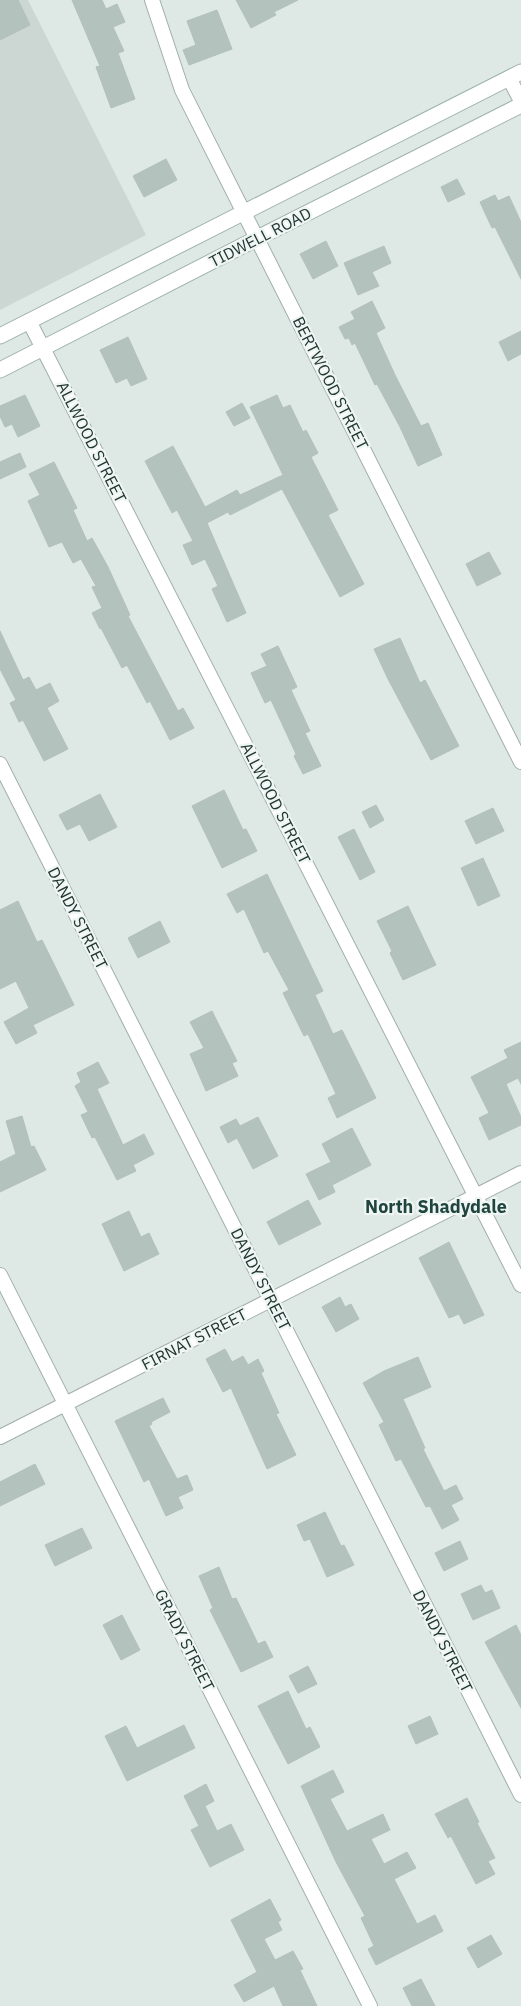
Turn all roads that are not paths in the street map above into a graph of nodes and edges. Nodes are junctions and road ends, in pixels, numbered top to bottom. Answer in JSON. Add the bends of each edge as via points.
{"nodes":[{"id":1,"x":152,"y":0,"type":"edge"},
{"id":2,"x":515,"y":75,"type":"edge"},
{"id":3,"x":521,"y":103,"type":"edge"},
{"id":4,"x":244,"y":211,"type":"junction"},
{"id":5,"x":257,"y":237,"type":"junction"},
{"id":6,"x":29,"y":322,"type":"junction"},
{"id":7,"x":0,"y":336,"type":"edge"},
{"id":8,"x":44,"y":348,"type":"junction"},
{"id":9,"x":0,"y":370,"type":"edge"},
{"id":10,"x":521,"y":762,"type":"edge"},
{"id":11,"x":0,"y":764,"type":"edge"},
{"id":12,"x":521,"y":1173,"type":"edge"},
{"id":13,"x":476,"y":1196,"type":"junction"},
{"id":14,"x":0,"y":1275,"type":"edge"},
{"id":15,"x":521,"y":1285,"type":"edge"},
{"id":16,"x":271,"y":1299,"type":"junction"},
{"id":17,"x":66,"y":1404,"type":"junction"},
{"id":18,"x":0,"y":1437,"type":"edge"},
{"id":19,"x":521,"y":1795,"type":"edge"},
{"id":20,"x":370,"y":2006,"type":"edge"}],
"edges":[{"from":1,"to":4,"type":"street","name":"BERTWOOD STREET","via":[[182,90]]},
{"from":2,"to":3,"type":"street"},
{"from":2,"to":4,"type":"main road","name":"TIDWELL ROAD"},
{"from":3,"to":5,"type":"main road","name":"TIDWELL ROAD"},
{"from":4,"to":5,"type":"street","name":"BERTWOOD STREET"},
{"from":4,"to":6,"type":"main road","name":"TIDWELL ROAD"},
{"from":5,"to":8,"type":"main road","name":"TIDWELL ROAD"},
{"from":5,"to":10,"type":"street","name":"BERTWOOD STREET"},
{"from":6,"to":7,"type":"main road","name":"TIDWELL ROAD"},
{"from":6,"to":8,"type":"street","name":"ALLWOOD STREET"},
{"from":8,"to":9,"type":"main road","name":"TIDWELL ROAD"},
{"from":8,"to":13,"type":"street","name":"ALLWOOD STREET"},
{"from":11,"to":16,"type":"street","name":"DANDY STREET"},
{"from":12,"to":13,"type":"street","name":"FIRNAT STREET"},
{"from":13,"to":15,"type":"street","name":"ALLWOOD STREET"},
{"from":13,"to":16,"type":"street","name":"FIRNAT STREET"},
{"from":14,"to":17,"type":"street","name":"GRADY STREET"},
{"from":16,"to":17,"type":"street","name":"FIRNAT STREET"},
{"from":16,"to":19,"type":"street","name":"DANDY STREET"},
{"from":17,"to":18,"type":"street","name":"FIRNAT STREET"},
{"from":17,"to":20,"type":"street","name":"GRADY STREET"}]}
